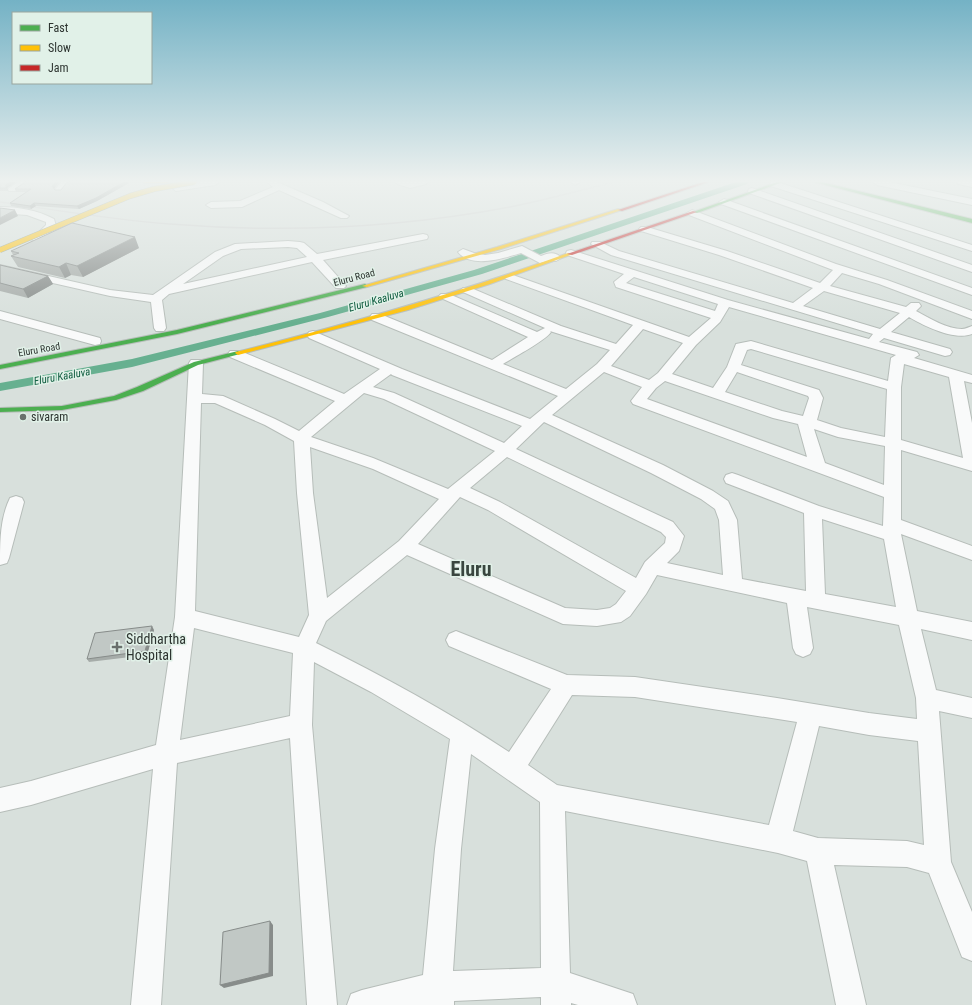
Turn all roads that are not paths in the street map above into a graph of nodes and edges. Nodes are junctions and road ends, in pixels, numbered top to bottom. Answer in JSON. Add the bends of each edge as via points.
{"nodes":[{"id":1,"x":52,"y":229,"type":"edge"},
{"id":2,"x":546,"y":229,"type":"edge"},
{"id":3,"x":553,"y":229,"type":"edge"},
{"id":4,"x":644,"y":229,"type":"joint"},
{"id":5,"x":735,"y":229,"type":"edge"},
{"id":6,"x":798,"y":229,"type":"edge"},
{"id":7,"x":861,"y":229,"type":"edge"},
{"id":8,"x":915,"y":229,"type":"edge"},
{"id":9,"x":47,"y":231,"type":"joint"},
{"id":10,"x":423,"y":237,"type":"dead end"},
{"id":11,"x":594,"y":245,"type":"junction"},
{"id":12,"x":972,"y":248,"type":"edge"},
{"id":13,"x":575,"y":252,"type":"junction"},
{"id":14,"x":0,"y":255,"type":"edge"},
{"id":15,"x":467,"y":255,"type":"junction"},
{"id":16,"x":554,"y":257,"type":"junction"},
{"id":17,"x":315,"y":258,"type":"junction"},
{"id":18,"x":971,"y":267,"type":"edge"},
{"id":19,"x":0,"y":268,"type":"edge"},
{"id":20,"x":841,"y":268,"type":"junction"},
{"id":21,"x":632,"y":273,"type":"junction"},
{"id":22,"x":510,"y":277,"type":"junction"},
{"id":23,"x":946,"y":283,"type":"junction"},
{"id":24,"x":340,"y":286,"type":"junction"},
{"id":25,"x":822,"y":286,"type":"junction"},
{"id":26,"x":467,"y":290,"type":"junction"},
{"id":27,"x":165,"y":291,"type":"junction"},
{"id":28,"x":972,"y":292,"type":"edge"},
{"id":29,"x":445,"y":296,"type":"junction"},
{"id":30,"x":926,"y":298,"type":"junction"},
{"id":31,"x":156,"y":299,"type":"junction"},
{"id":32,"x":794,"y":307,"type":"junction"},
{"id":33,"x":722,"y":309,"type":"junction"},
{"id":34,"x":907,"y":311,"type":"junction"},
{"id":35,"x":0,"y":315,"type":"edge"},
{"id":36,"x":972,"y":315,"type":"edge"},
{"id":37,"x":376,"y":317,"type":"junction"},
{"id":38,"x":641,"y":324,"type":"junction"},
{"id":39,"x":554,"y":327,"type":"junction"},
{"id":40,"x":160,"y":328,"type":"junction"},
{"id":41,"x":972,"y":330,"type":"edge"},
{"id":42,"x":313,"y":335,"type":"junction"},
{"id":43,"x":538,"y":337,"type":"junction"},
{"id":44,"x":876,"y":338,"type":"junction"},
{"id":45,"x":95,"y":341,"type":"junction"},
{"id":46,"x":691,"y":342,"type":"junction"},
{"id":47,"x":618,"y":349,"type":"junction"},
{"id":48,"x":944,"y":352,"type":"dead end"},
{"id":49,"x":235,"y":354,"type":"junction"},
{"id":50,"x":898,"y":355,"type":"junction"},
{"id":51,"x":0,"y":358,"type":"edge"},
{"id":52,"x":196,"y":363,"type":"junction"},
{"id":53,"x":493,"y":365,"type":"junction"},
{"id":54,"x":0,"y":367,"type":"edge"},
{"id":55,"x":602,"y":367,"type":"junction"},
{"id":56,"x":734,"y":367,"type":"junction"},
{"id":57,"x":389,"y":369,"type":"junction"},
{"id":58,"x":972,"y":372,"type":"edge"},
{"id":59,"x":956,"y":375,"type":"junction"},
{"id":60,"x":972,"y":379,"type":"edge"},
{"id":61,"x":657,"y":381,"type":"junction"},
{"id":62,"x":894,"y":387,"type":"junction"},
{"id":63,"x":363,"y":388,"type":"junction"},
{"id":64,"x":568,"y":395,"type":"junction"},
{"id":65,"x":716,"y":395,"type":"junction"},
{"id":66,"x":196,"y":398,"type":"junction"},
{"id":67,"x":345,"y":400,"type":"junction"},
{"id":68,"x":0,"y":410,"type":"edge"},
{"id":69,"x":537,"y":421,"type":"junction"},
{"id":70,"x":809,"y":422,"type":"junction"},
{"id":71,"x":302,"y":439,"type":"junction"},
{"id":72,"x":892,"y":443,"type":"junction"},
{"id":73,"x":506,"y":450,"type":"junction"},
{"id":74,"x":972,"y":465,"type":"edge"},
{"id":75,"x":818,"y":468,"type":"junction"},
{"id":76,"x":732,"y":479,"type":"dead end"},
{"id":77,"x":454,"y":493,"type":"junction"},
{"id":78,"x":892,"y":494,"type":"junction"},
{"id":79,"x":10,"y":510,"type":"edge"},
{"id":80,"x":813,"y":510,"type":"junction"},
{"id":81,"x":892,"y":530,"type":"junction"},
{"id":82,"x":404,"y":546,"type":"junction"},
{"id":83,"x":972,"y":553,"type":"edge"},
{"id":84,"x":0,"y":558,"type":"edge"},
{"id":85,"x":652,"y":567,"type":"junction"},
{"id":86,"x":733,"y":585,"type":"junction"},
{"id":87,"x":639,"y":589,"type":"junction"},
{"id":88,"x":796,"y":597,"type":"junction"},
{"id":89,"x":816,"y":601,"type":"junction"},
{"id":90,"x":319,"y":615,"type":"junction"},
{"id":91,"x":185,"y":617,"type":"junction"},
{"id":92,"x":908,"y":618,"type":"junction"},
{"id":93,"x":972,"y":632,"type":"edge"},
{"id":94,"x":456,"y":640,"type":"dead end"},
{"id":95,"x":304,"y":647,"type":"junction"},
{"id":96,"x":803,"y":648,"type":"dead end"},
{"id":97,"x":566,"y":685,"type":"junction"},
{"id":98,"x":927,"y":698,"type":"junction"},
{"id":99,"x":972,"y":708,"type":"edge"},
{"id":100,"x":811,"y":714,"type":"junction"},
{"id":101,"x":301,"y":725,"type":"junction"},
{"id":102,"x":929,"y":731,"type":"junction"},
{"id":103,"x":462,"y":734,"type":"junction"},
{"id":104,"x":166,"y":754,"type":"junction"},
{"id":105,"x":512,"y":768,"type":"junction"},
{"id":106,"x":552,"y":796,"type":"junction"},
{"id":107,"x":2,"y":800,"type":"edge"},
{"id":108,"x":778,"y":840,"type":"junction"},
{"id":109,"x":818,"y":850,"type":"junction"},
{"id":110,"x":938,"y":862,"type":"junction"},
{"id":111,"x":972,"y":947,"type":"edge"},
{"id":112,"x":555,"y":993,"type":"edge"},
{"id":113,"x":438,"y":996,"type":"edge"},
{"id":114,"x":146,"y":1005,"type":"edge"},
{"id":115,"x":322,"y":1005,"type":"edge"},
{"id":116,"x":362,"y":1005,"type":"edge"},
{"id":117,"x":622,"y":1005,"type":"edge"},
{"id":118,"x":851,"y":1005,"type":"edge"}],
"edges":[{"from":1,"to":9,"type":"main road","bridge":true},
{"from":2,"to":15,"type":"main road","name":"Eluru Road"},
{"from":3,"to":15,"type":"main road","name":"Eluru Road"},
{"from":4,"to":11,"type":"main road"},
{"from":4,"to":25,"type":"street"},
{"from":5,"to":20,"type":"street"},
{"from":6,"to":23,"type":"street"},
{"from":7,"to":18,"type":"street"},
{"from":8,"to":12,"type":"street"},
{"from":9,"to":14,"type":"street","via":[[33,242]]},
{"from":10,"to":17,"type":"street"},
{"from":11,"to":13,"type":"main road"},
{"from":11,"to":32,"type":"street"},
{"from":13,"to":16,"type":"main road"},
{"from":13,"to":21,"type":"street"},
{"from":15,"to":16,"type":"street","via":[[490,258],[522,249],[540,260]]},
{"from":15,"to":24,"type":"main road","name":"Eluru Road"},
{"from":15,"to":54,"type":"main road","name":"Eluru Road","via":[[352,290],[240,318],[111,347]]},
{"from":16,"to":22,"type":"main road"},
{"from":17,"to":24,"type":"street"},
{"from":17,"to":27,"type":"street"},
{"from":17,"to":27,"type":"street","via":[[300,245],[294,244],[239,246],[220,254]]},
{"from":18,"to":23,"type":"street"},
{"from":19,"to":31,"type":"street","via":[[110,293]]},
{"from":20,"to":25,"type":"street"},
{"from":20,"to":30,"type":"street"},
{"from":21,"to":33,"type":"street"},
{"from":21,"to":33,"type":"street","via":[[620,282],[620,285]]},
{"from":22,"to":26,"type":"main road"},
{"from":22,"to":38,"type":"street"},
{"from":23,"to":28,"type":"street"},
{"from":23,"to":30,"type":"street"},
{"from":24,"to":40,"type":"main road","name":"Eluru Road","via":[[222,316]]},
{"from":25,"to":32,"type":"street"},
{"from":25,"to":34,"type":"street"},
{"from":26,"to":29,"type":"main road"},
{"from":26,"to":39,"type":"street"},
{"from":27,"to":31,"type":"street"},
{"from":29,"to":37,"type":"main road"},
{"from":29,"to":43,"type":"street"},
{"from":30,"to":34,"type":"street"},
{"from":30,"to":36,"type":"street"},
{"from":31,"to":40,"type":"street"},
{"from":32,"to":44,"type":"street"},
{"from":33,"to":44,"type":"street"},
{"from":33,"to":46,"type":"street","via":[[708,329]]},
{"from":33,"to":50,"type":"street"},
{"from":34,"to":41,"type":"street","via":[[946,329],[964,333]]},
{"from":34,"to":44,"type":"street"},
{"from":35,"to":45,"type":"street"},
{"from":37,"to":42,"type":"main road"},
{"from":37,"to":53,"type":"street"},
{"from":38,"to":46,"type":"street"},
{"from":38,"to":47,"type":"street"},
{"from":39,"to":43,"type":"street"},
{"from":39,"to":47,"type":"street"},
{"from":40,"to":45,"type":"main road","name":"Eluru Road"},
{"from":42,"to":49,"type":"main road"},
{"from":42,"to":57,"type":"street"},
{"from":43,"to":53,"type":"street"},
{"from":44,"to":48,"type":"street"},
{"from":44,"to":50,"type":"street"},
{"from":45,"to":51,"type":"main road","name":"Eluru Road"},
{"from":46,"to":61,"type":"street"},
{"from":47,"to":55,"type":"street"},
{"from":49,"to":52,"type":"main road"},
{"from":49,"to":67,"type":"street"},
{"from":50,"to":58,"type":"street"},
{"from":50,"to":59,"type":"street"},
{"from":50,"to":62,"type":"street"},
{"from":52,"to":66,"type":"street"},
{"from":52,"to":68,"type":"main road","via":[[116,398],[62,408]]},
{"from":53,"to":64,"type":"street"},
{"from":55,"to":61,"type":"street"},
{"from":55,"to":64,"type":"street"},
{"from":56,"to":62,"type":"street","via":[[741,347],[751,345]]},
{"from":56,"to":65,"type":"street"},
{"from":56,"to":70,"type":"street","via":[[814,393],[816,398]]},
{"from":57,"to":63,"type":"street"},
{"from":57,"to":69,"type":"street"},
{"from":59,"to":60,"type":"street"},
{"from":59,"to":74,"type":"street"},
{"from":61,"to":65,"type":"street"},
{"from":61,"to":75,"type":"street","via":[[638,401]]},
{"from":62,"to":72,"type":"street"},
{"from":63,"to":67,"type":"street"},
{"from":63,"to":73,"type":"street","via":[[389,396]]},
{"from":64,"to":69,"type":"street"},
{"from":65,"to":70,"type":"street"},
{"from":66,"to":71,"type":"street","via":[[218,399]]},
{"from":66,"to":91,"type":"street"},
{"from":67,"to":71,"type":"street","via":[[306,432]]},
{"from":69,"to":73,"type":"street"},
{"from":69,"to":86,"type":"street","via":[[657,469],[707,494],[722,506],[728,520]]},
{"from":70,"to":72,"type":"street","via":[[838,432]]},
{"from":70,"to":75,"type":"street","via":[[805,425]]},
{"from":71,"to":77,"type":"street","via":[[389,470],[427,488]]},
{"from":71,"to":90,"type":"street","via":[[305,493]]},
{"from":72,"to":74,"type":"street"},
{"from":72,"to":78,"type":"street"},
{"from":73,"to":77,"type":"street"},
{"from":73,"to":85,"type":"street","via":[[667,527],[675,536],[673,546]]},
{"from":75,"to":78,"type":"street"},
{"from":76,"to":80,"type":"street"},
{"from":77,"to":82,"type":"street"},
{"from":77,"to":87,"type":"street","via":[[494,506]]},
{"from":78,"to":81,"type":"street"},
{"from":79,"to":84,"type":"street"},
{"from":80,"to":81,"type":"street"},
{"from":80,"to":89,"type":"street"},
{"from":81,"to":83,"type":"street"},
{"from":81,"to":92,"type":"street"},
{"from":82,"to":87,"type":"street","via":[[563,616],[614,616]]},
{"from":82,"to":90,"type":"street"},
{"from":85,"to":86,"type":"street"},
{"from":85,"to":87,"type":"street"},
{"from":86,"to":88,"type":"street"},
{"from":88,"to":89,"type":"street"},
{"from":88,"to":96,"type":"street"},
{"from":89,"to":92,"type":"street"},
{"from":90,"to":95,"type":"street"},
{"from":91,"to":95,"type":"street"},
{"from":91,"to":104,"type":"street"},
{"from":92,"to":93,"type":"street"},
{"from":92,"to":98,"type":"street"},
{"from":94,"to":97,"type":"street"},
{"from":95,"to":101,"type":"street"},
{"from":95,"to":103,"type":"street","via":[[378,684]]},
{"from":97,"to":100,"type":"street","via":[[636,687]]},
{"from":97,"to":105,"type":"street"},
{"from":98,"to":99,"type":"street"},
{"from":98,"to":102,"type":"street"},
{"from":100,"to":102,"type":"street"},
{"from":100,"to":108,"type":"street"},
{"from":101,"to":104,"type":"street"},
{"from":101,"to":115,"type":"street"},
{"from":102,"to":110,"type":"street"},
{"from":103,"to":105,"type":"street"},
{"from":103,"to":113,"type":"street","via":[[448,849]]},
{"from":104,"to":107,"type":"street"},
{"from":104,"to":114,"type":"street"},
{"from":105,"to":106,"type":"street"},
{"from":106,"to":108,"type":"street"},
{"from":106,"to":112,"type":"street"},
{"from":108,"to":109,"type":"street"},
{"from":109,"to":110,"type":"street","via":[[907,854]]},
{"from":109,"to":118,"type":"street"},
{"from":110,"to":111,"type":"street"},
{"from":112,"to":113,"type":"street"},
{"from":112,"to":117,"type":"street"},
{"from":113,"to":116,"type":"street"}]}
